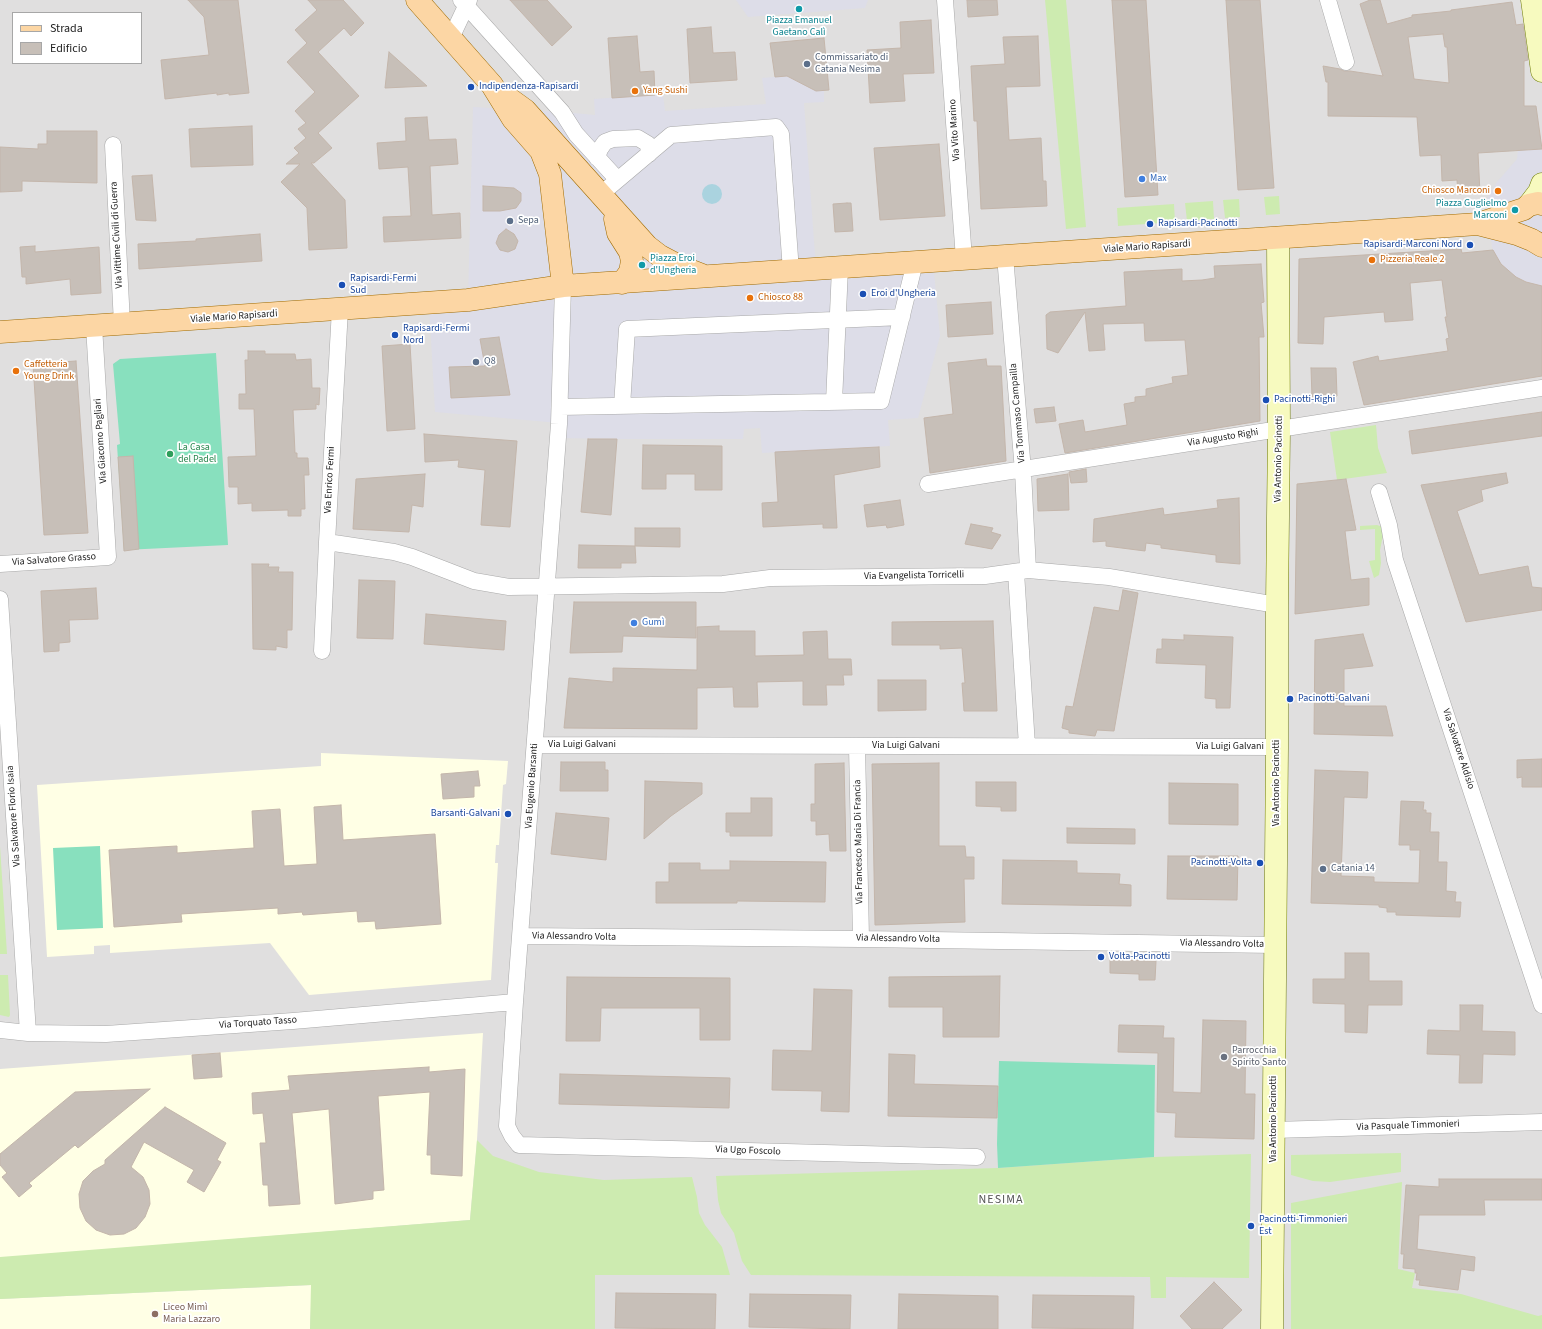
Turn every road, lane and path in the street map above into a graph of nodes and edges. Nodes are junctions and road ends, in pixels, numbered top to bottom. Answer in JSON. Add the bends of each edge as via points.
{"nodes":[{"id":1,"x":417,"y":0,"type":"edge"},
{"id":2,"x":945,"y":0,"type":"edge"},
{"id":3,"x":1328,"y":0,"type":"edge"},
{"id":4,"x":1532,"y":0,"type":"edge"},
{"id":5,"x":465,"y":2,"type":"edge"},
{"id":6,"x":451,"y":38,"type":"junction"},
{"id":7,"x":1346,"y":62,"type":"dead end"},
{"id":8,"x":1542,"y":71,"type":"edge"},
{"id":9,"x":492,"y":86,"type":"junction"},
{"id":10,"x":112,"y":145,"type":"dead end"},
{"id":11,"x":649,"y":154,"type":"junction"},
{"id":12,"x":598,"y":158,"type":"junction"},
{"id":13,"x":617,"y":179,"type":"junction"},
{"id":14,"x":1542,"y":184,"type":"edge"},
{"id":15,"x":607,"y":201,"type":"junction"},
{"id":16,"x":1532,"y":206,"type":"edge"},
{"id":17,"x":1478,"y":224,"type":"junction"},
{"id":18,"x":1278,"y":238,"type":"junction"},
{"id":19,"x":1536,"y":241,"type":"edge"},
{"id":20,"x":1005,"y":256,"type":"junction"},
{"id":21,"x":964,"y":259,"type":"junction"},
{"id":22,"x":915,"y":262,"type":"junction"},
{"id":23,"x":840,"y":268,"type":"junction"},
{"id":24,"x":791,"y":271,"type":"junction"},
{"id":25,"x":707,"y":277,"type":"junction"},
{"id":26,"x":622,"y":283,"type":"junction"},
{"id":27,"x":563,"y":286,"type":"junction"},
{"id":28,"x":340,"y":309,"type":"junction"},
{"id":29,"x":902,"y":317,"type":"junction"},
{"id":30,"x":838,"y":319,"type":"junction"},
{"id":31,"x":122,"y":324,"type":"junction"},
{"id":32,"x":94,"y":326,"type":"junction"},
{"id":33,"x":0,"y":332,"type":"edge"},
{"id":34,"x":1542,"y":388,"type":"edge"},
{"id":35,"x":834,"y":402,"type":"junction"},
{"id":36,"x":622,"y":406,"type":"junction"},
{"id":37,"x":560,"y":407,"type":"junction"},
{"id":38,"x":1279,"y":429,"type":"junction"},
{"id":39,"x":1023,"y":471,"type":"junction"},
{"id":40,"x":928,"y":484,"type":"dead end"},
{"id":41,"x":1379,"y":492,"type":"dead end"},
{"id":42,"x":327,"y":542,"type":"junction"},
{"id":43,"x":108,"y":557,"type":"joint"},
{"id":44,"x":0,"y":564,"type":"edge"},
{"id":45,"x":1022,"y":571,"type":"junction"},
{"id":46,"x":548,"y":587,"type":"junction"},
{"id":47,"x":0,"y":599,"type":"edge"},
{"id":48,"x":1277,"y":605,"type":"junction"},
{"id":49,"x":322,"y":651,"type":"dead end"},
{"id":50,"x":535,"y":745,"type":"junction"},
{"id":51,"x":857,"y":746,"type":"junction"},
{"id":52,"x":1028,"y":746,"type":"junction"},
{"id":53,"x":1277,"y":747,"type":"junction"},
{"id":54,"x":6,"y":795,"type":"edge"},
{"id":55,"x":520,"y":936,"type":"junction"},
{"id":56,"x":861,"y":939,"type":"junction"},
{"id":57,"x":1275,"y":945,"type":"junction"},
{"id":58,"x":515,"y":1002,"type":"junction"},
{"id":59,"x":1542,"y":1005,"type":"edge"},
{"id":60,"x":0,"y":1030,"type":"edge"},
{"id":61,"x":28,"y":1033,"type":"junction"},
{"id":62,"x":1542,"y":1122,"type":"edge"},
{"id":63,"x":1274,"y":1130,"type":"junction"},
{"id":64,"x":519,"y":1145,"type":"joint"},
{"id":65,"x":977,"y":1158,"type":"dead end"},
{"id":66,"x":1272,"y":1329,"type":"edge"}],
"edges":[{"from":1,"to":6,"type":"main road"},
{"from":2,"to":21,"type":"street","name":"Via Vito Marino"},
{"from":3,"to":7,"type":"street"},
{"from":4,"to":8,"type":"main road"},
{"from":5,"to":6,"type":"street"},
{"from":5,"to":12,"type":"street","via":[[562,112],[576,134]]},
{"from":6,"to":9,"type":"main road"},
{"from":9,"to":15,"type":"main road","via":[[525,110]]},
{"from":9,"to":27,"type":"main road","via":[[513,119],[541,151],[550,174]]},
{"from":10,"to":31,"type":"street","name":"Via Vittime Civili di Guerra"},
{"from":11,"to":12,"type":"street","via":[[648,144],[638,138],[613,139],[605,142]]},
{"from":11,"to":13,"type":"street"},
{"from":11,"to":24,"type":"street","via":[[671,135],[776,127],[782,134]]},
{"from":12,"to":13,"type":"street"},
{"from":13,"to":15,"type":"street"},
{"from":14,"to":16,"type":"main road"},
{"from":15,"to":25,"type":"main road","via":[[647,246],[660,256]]},
{"from":15,"to":26,"type":"main road","via":[[616,228],[630,252],[632,261],[630,272]]},
{"from":16,"to":17,"type":"main road"},
{"from":16,"to":19,"type":"main road","via":[[1520,216],[1519,224],[1522,232]]},
{"from":17,"to":18,"type":"main road","name":"Viale Mario Rapisardi"},
{"from":17,"to":19,"type":"main road"},
{"from":18,"to":20,"type":"main road","name":"Viale Mario Rapisardi"},
{"from":18,"to":38,"type":"main road","name":"Via Antonio Pacinotti"},
{"from":20,"to":21,"type":"main road","name":"Viale Mario Rapisardi"},
{"from":20,"to":39,"type":"street","name":"Via Tommaso Campailla"},
{"from":21,"to":22,"type":"main road","name":"Viale Mario Rapisardi"},
{"from":22,"to":23,"type":"main road","name":"Viale Mario Rapisardi"},
{"from":22,"to":29,"type":"street"},
{"from":23,"to":24,"type":"main road","name":"Viale Mario Rapisardi"},
{"from":23,"to":30,"type":"street"},
{"from":24,"to":25,"type":"main road","name":"Viale Mario Rapisardi"},
{"from":25,"to":26,"type":"main road","name":"Viale Mario Rapisardi"},
{"from":26,"to":27,"type":"main road","name":"Viale Mario Rapisardi"},
{"from":27,"to":28,"type":"main road","name":"Viale Mario Rapisardi","via":[[468,300]]},
{"from":27,"to":37,"type":"street","name":"Via Eugenio Barsanti"},
{"from":28,"to":31,"type":"main road","name":"Viale Mario Rapisardi"},
{"from":28,"to":42,"type":"street","name":"Via Enrico Fermi"},
{"from":29,"to":30,"type":"street"},
{"from":29,"to":35,"type":"street","via":[[881,401]]},
{"from":30,"to":35,"type":"street"},
{"from":30,"to":36,"type":"street","via":[[627,329]]},
{"from":31,"to":32,"type":"main road","name":"Viale Mario Rapisardi"},
{"from":32,"to":33,"type":"main road","name":"Viale Mario Rapisardi"},
{"from":32,"to":43,"type":"street","name":"Via Giacomo Pagliari"},
{"from":34,"to":38,"type":"street","name":"Via Augusto Righi"},
{"from":35,"to":36,"type":"street"},
{"from":36,"to":37,"type":"street"},
{"from":37,"to":46,"type":"street","name":"Via Eugenio Barsanti"},
{"from":38,"to":39,"type":"street","name":"Via Augusto Righi"},
{"from":38,"to":48,"type":"main road","name":"Via Antonio Pacinotti"},
{"from":39,"to":40,"type":"street","name":"Via Augusto Righi"},
{"from":39,"to":45,"type":"street","name":"Via Tommaso Campailla"},
{"from":41,"to":59,"type":"street","name":"Via Salvatore Aldisio","via":[[1396,560]]},
{"from":42,"to":46,"type":"street","name":"Via Evangelista Torricelli","via":[[394,552],[474,581],[509,587]]},
{"from":42,"to":49,"type":"street","name":"Via Enrico Fermi"},
{"from":43,"to":44,"type":"street","name":"Via Salvatore Grasso"},
{"from":45,"to":46,"type":"street","name":"Via Evangelista Torricelli","via":[[985,576],[770,578],[723,584]]},
{"from":45,"to":48,"type":"street","name":"Via Evangelista Torricelli","via":[[1109,577]]},
{"from":45,"to":52,"type":"street","name":"Via Tommaso Campailla"},
{"from":46,"to":50,"type":"street","name":"Via Eugenio Barsanti"},
{"from":47,"to":54,"type":"street","name":"Via Salvatore Florio Isaia"},
{"from":48,"to":53,"type":"main road","name":"Via Antonio Pacinotti"},
{"from":50,"to":51,"type":"street","name":"Via Luigi Galvani"},
{"from":50,"to":55,"type":"street","name":"Via Eugenio Barsanti"},
{"from":51,"to":52,"type":"street","name":"Via Luigi Galvani"},
{"from":51,"to":56,"type":"street","name":"Via Francesco Maria Di Francia"},
{"from":52,"to":53,"type":"street","name":"Via Luigi Galvani"},
{"from":53,"to":57,"type":"main road","name":"Via Antonio Pacinotti"},
{"from":54,"to":61,"type":"street","name":"Via Salvatore Florio Isaia"},
{"from":55,"to":56,"type":"street","name":"Via Alessandro Volta"},
{"from":55,"to":58,"type":"street","name":"Via Eugenio Barsanti"},
{"from":56,"to":57,"type":"street","name":"Via Alessandro Volta"},
{"from":57,"to":63,"type":"main road","name":"Via Antonio Pacinotti"},
{"from":58,"to":61,"type":"street","name":"Via Torquato Tasso","via":[[106,1034]]},
{"from":58,"to":64,"type":"street","name":"Via Eugenio Barsanti","via":[[507,1126]]},
{"from":60,"to":61,"type":"street","name":"Via Torquato Tasso"},
{"from":62,"to":63,"type":"street","name":"Via Pasquale Timmonieri"},
{"from":63,"to":66,"type":"main road","name":"Via Antonio Pacinotti"},
{"from":64,"to":65,"type":"street","name":"Via Ugo Foscolo"}]}
